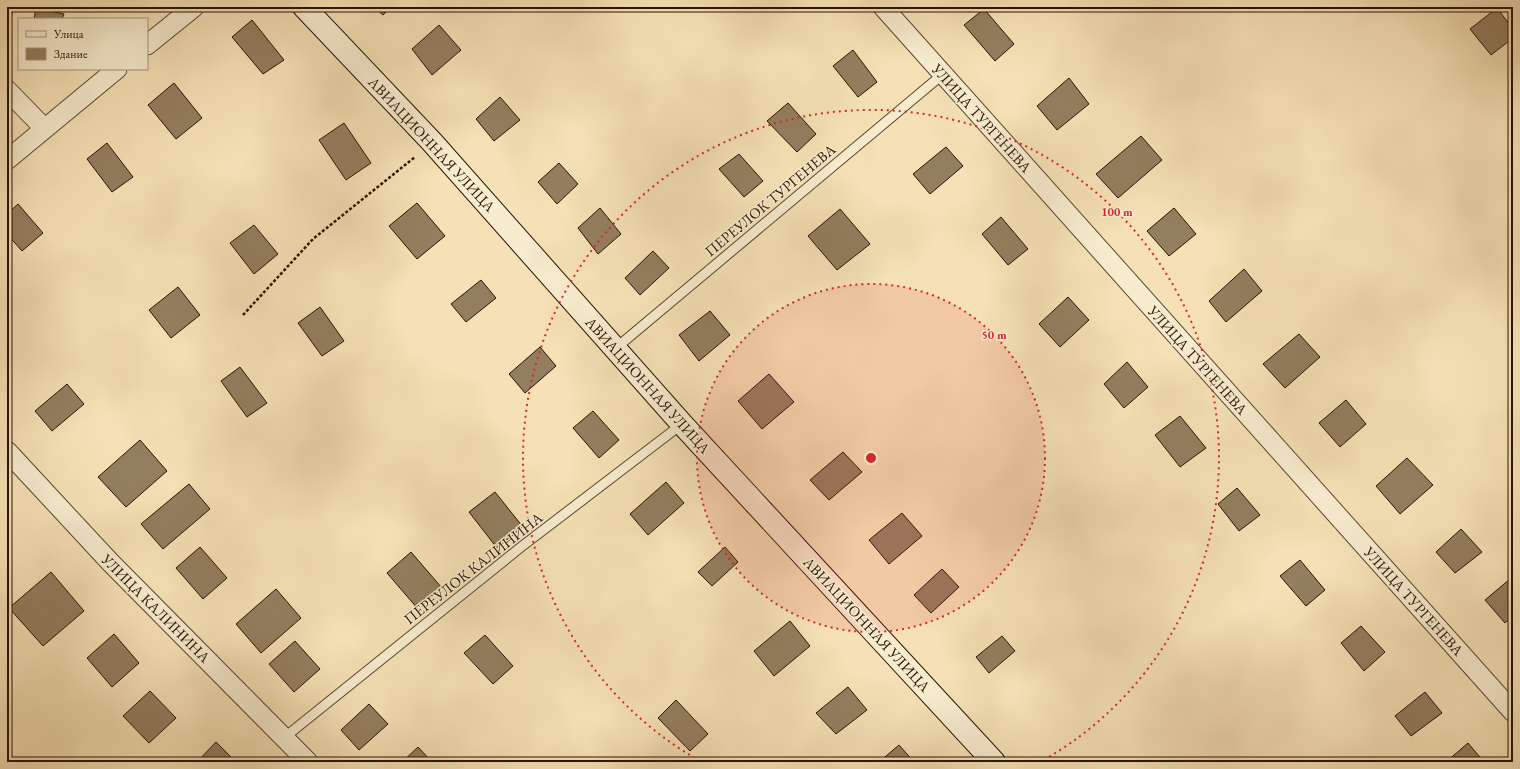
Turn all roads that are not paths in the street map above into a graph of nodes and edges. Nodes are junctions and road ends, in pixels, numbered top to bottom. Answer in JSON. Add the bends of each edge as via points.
{"nodes":[{"id":1,"x":194,"y":7,"type":"edge"},
{"id":2,"x":304,"y":7,"type":"edge"},
{"id":3,"x":883,"y":7,"type":"edge"},
{"id":4,"x":148,"y":44,"type":"edge"},
{"id":5,"x":117,"y":70,"type":"edge"},
{"id":6,"x":943,"y":74,"type":"junction"},
{"id":7,"x":7,"y":90,"type":"edge"},
{"id":8,"x":44,"y":128,"type":"junction"},
{"id":9,"x":7,"y":160,"type":"edge"},
{"id":10,"x":616,"y":348,"type":"junction"},
{"id":11,"x":682,"y":424,"type":"junction"},
{"id":12,"x":7,"y":451,"type":"edge"},
{"id":13,"x":1513,"y":712,"type":"edge"},
{"id":14,"x":285,"y":737,"type":"junction"},
{"id":15,"x":308,"y":762,"type":"edge"},
{"id":16,"x":994,"y":762,"type":"edge"}],
"edges":[{"from":1,"to":4,"type":"street"},
{"from":2,"to":10,"type":"main road","name":"АВИАЦИОННАЯ УЛИЦА","via":[[432,142]]},
{"from":3,"to":6,"type":"street","name":"УЛИЦА ТУРГЕНЕВА"},
{"from":5,"to":8,"type":"street"},
{"from":6,"to":10,"type":"lane","name":"ПЕРЕУЛОК ТУРГЕНЕВА"},
{"from":6,"to":13,"type":"street","name":"УЛИЦА ТУРГЕНЕВА"},
{"from":7,"to":8,"type":"street"},
{"from":8,"to":9,"type":"street"},
{"from":10,"to":11,"type":"main road","name":"АВИАЦИОННАЯ УЛИЦА"},
{"from":11,"to":14,"type":"lane","name":"ПЕРЕУЛОК КАЛИНИНА","via":[[521,548]]},
{"from":11,"to":16,"type":"main road","name":"АВИАЦИОННАЯ УЛИЦА"},
{"from":12,"to":14,"type":"street","name":"УЛИЦА КАЛИНИНА","via":[[110,562]]},
{"from":14,"to":15,"type":"street","name":"УЛИЦА КАЛИНИНА"}]}
